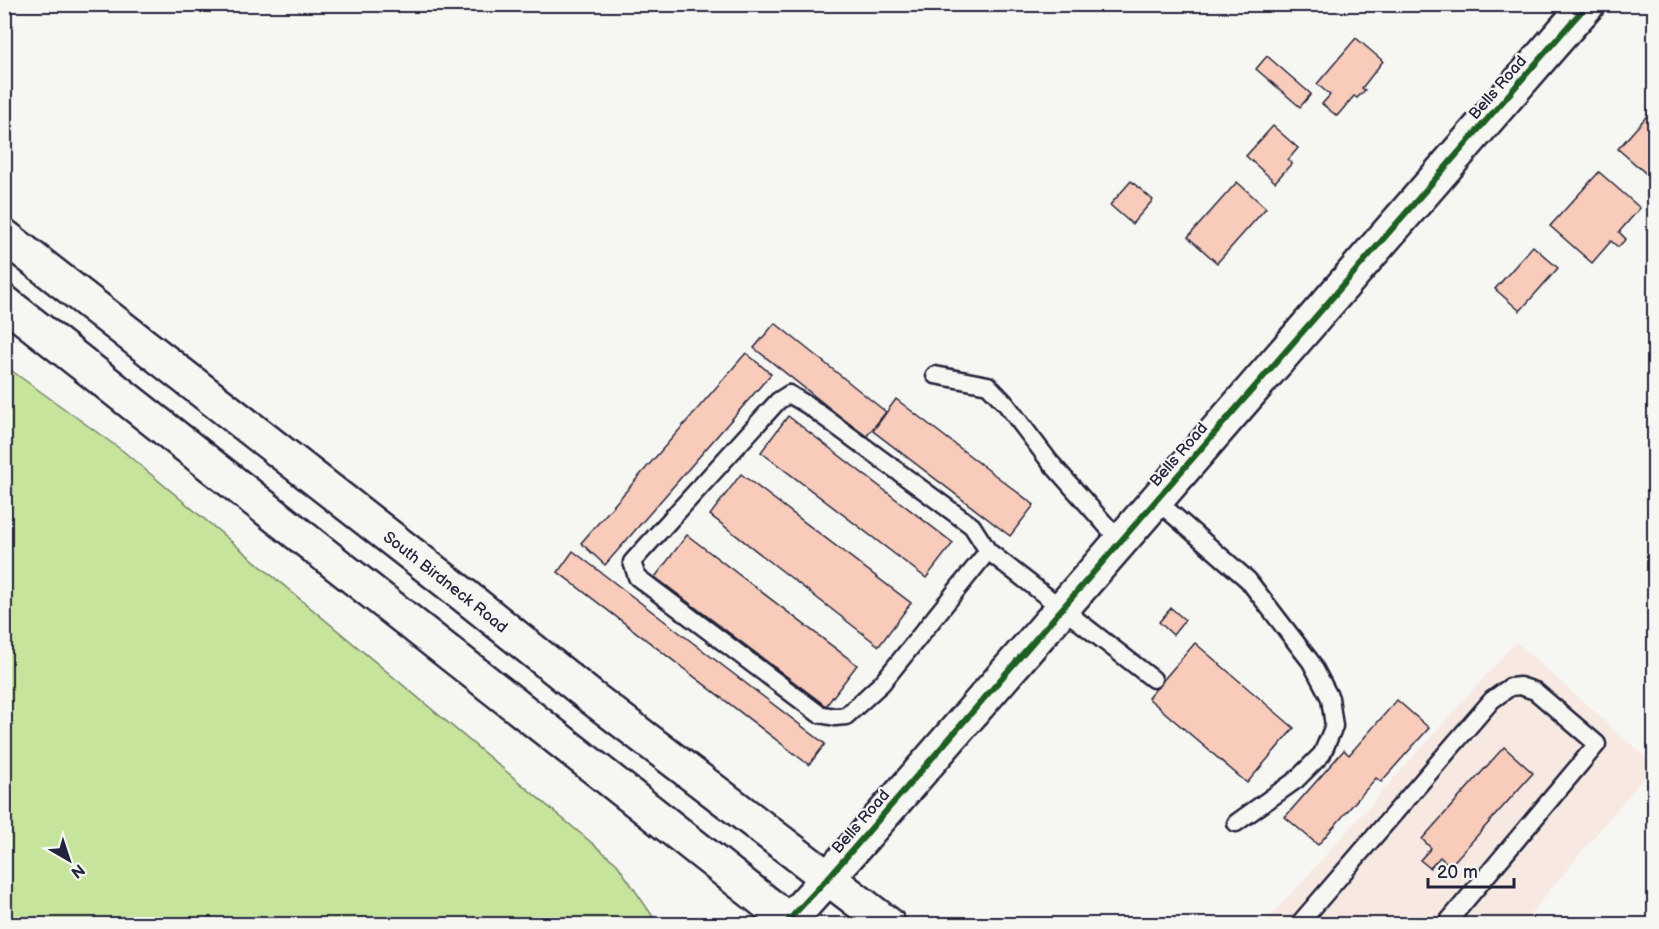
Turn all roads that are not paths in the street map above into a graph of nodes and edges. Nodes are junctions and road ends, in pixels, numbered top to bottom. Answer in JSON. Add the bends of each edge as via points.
{"nodes":[{"id":1,"x":1588,"y":4,"type":"edge"},
{"id":2,"x":4,"y":236,"type":"edge"},
{"id":3,"x":4,"y":302,"type":"edge"},
{"id":4,"x":934,"y":375,"type":"dead end"},
{"id":5,"x":1156,"y":500,"type":"junction"},
{"id":6,"x":1120,"y":541,"type":"junction"},
{"id":7,"x":988,"y":551,"type":"junction"},
{"id":8,"x":1062,"y":609,"type":"junction"},
{"id":9,"x":1153,"y":679,"type":"dead end"},
{"id":10,"x":1236,"y":823,"type":"dead end"},
{"id":11,"x":828,"y":878,"type":"junction"},
{"id":12,"x":791,"y":923,"type":"edge"},
{"id":13,"x":888,"y":924,"type":"edge"},
{"id":14,"x":1299,"y":924,"type":"edge"},
{"id":15,"x":1446,"y":924,"type":"edge"}],
"edges":[{"from":1,"to":5,"type":"main road","name":"Bells Road"},
{"from":2,"to":11,"type":"main road","name":"South Birdneck Road"},
{"from":3,"to":12,"type":"main road"},
{"from":4,"to":6,"type":"lane","via":[[988,385]]},
{"from":5,"to":6,"type":"main road","name":"Bells Road"},
{"from":5,"to":10,"type":"lane","via":[[1248,580],[1311,662],[1330,698],[1334,726],[1322,753],[1296,780]]},
{"from":6,"to":8,"type":"main road","name":"Bells Road"},
{"from":7,"to":7,"type":"lane","via":[[972,526],[789,394],[778,401],[632,562],[637,577],[819,714],[835,717],[846,716],[882,683]]},
{"from":7,"to":8,"type":"lane"},
{"from":8,"to":9,"type":"lane"},
{"from":8,"to":11,"type":"main road","name":"Bells Road"},
{"from":11,"to":12,"type":"main road","name":"Bells Road"},
{"from":11,"to":13,"type":"main road","name":"South Birdneck Road"},
{"from":14,"to":15,"type":"lane","via":[[1492,700],[1510,687],[1535,691],[1597,744]]}]}
